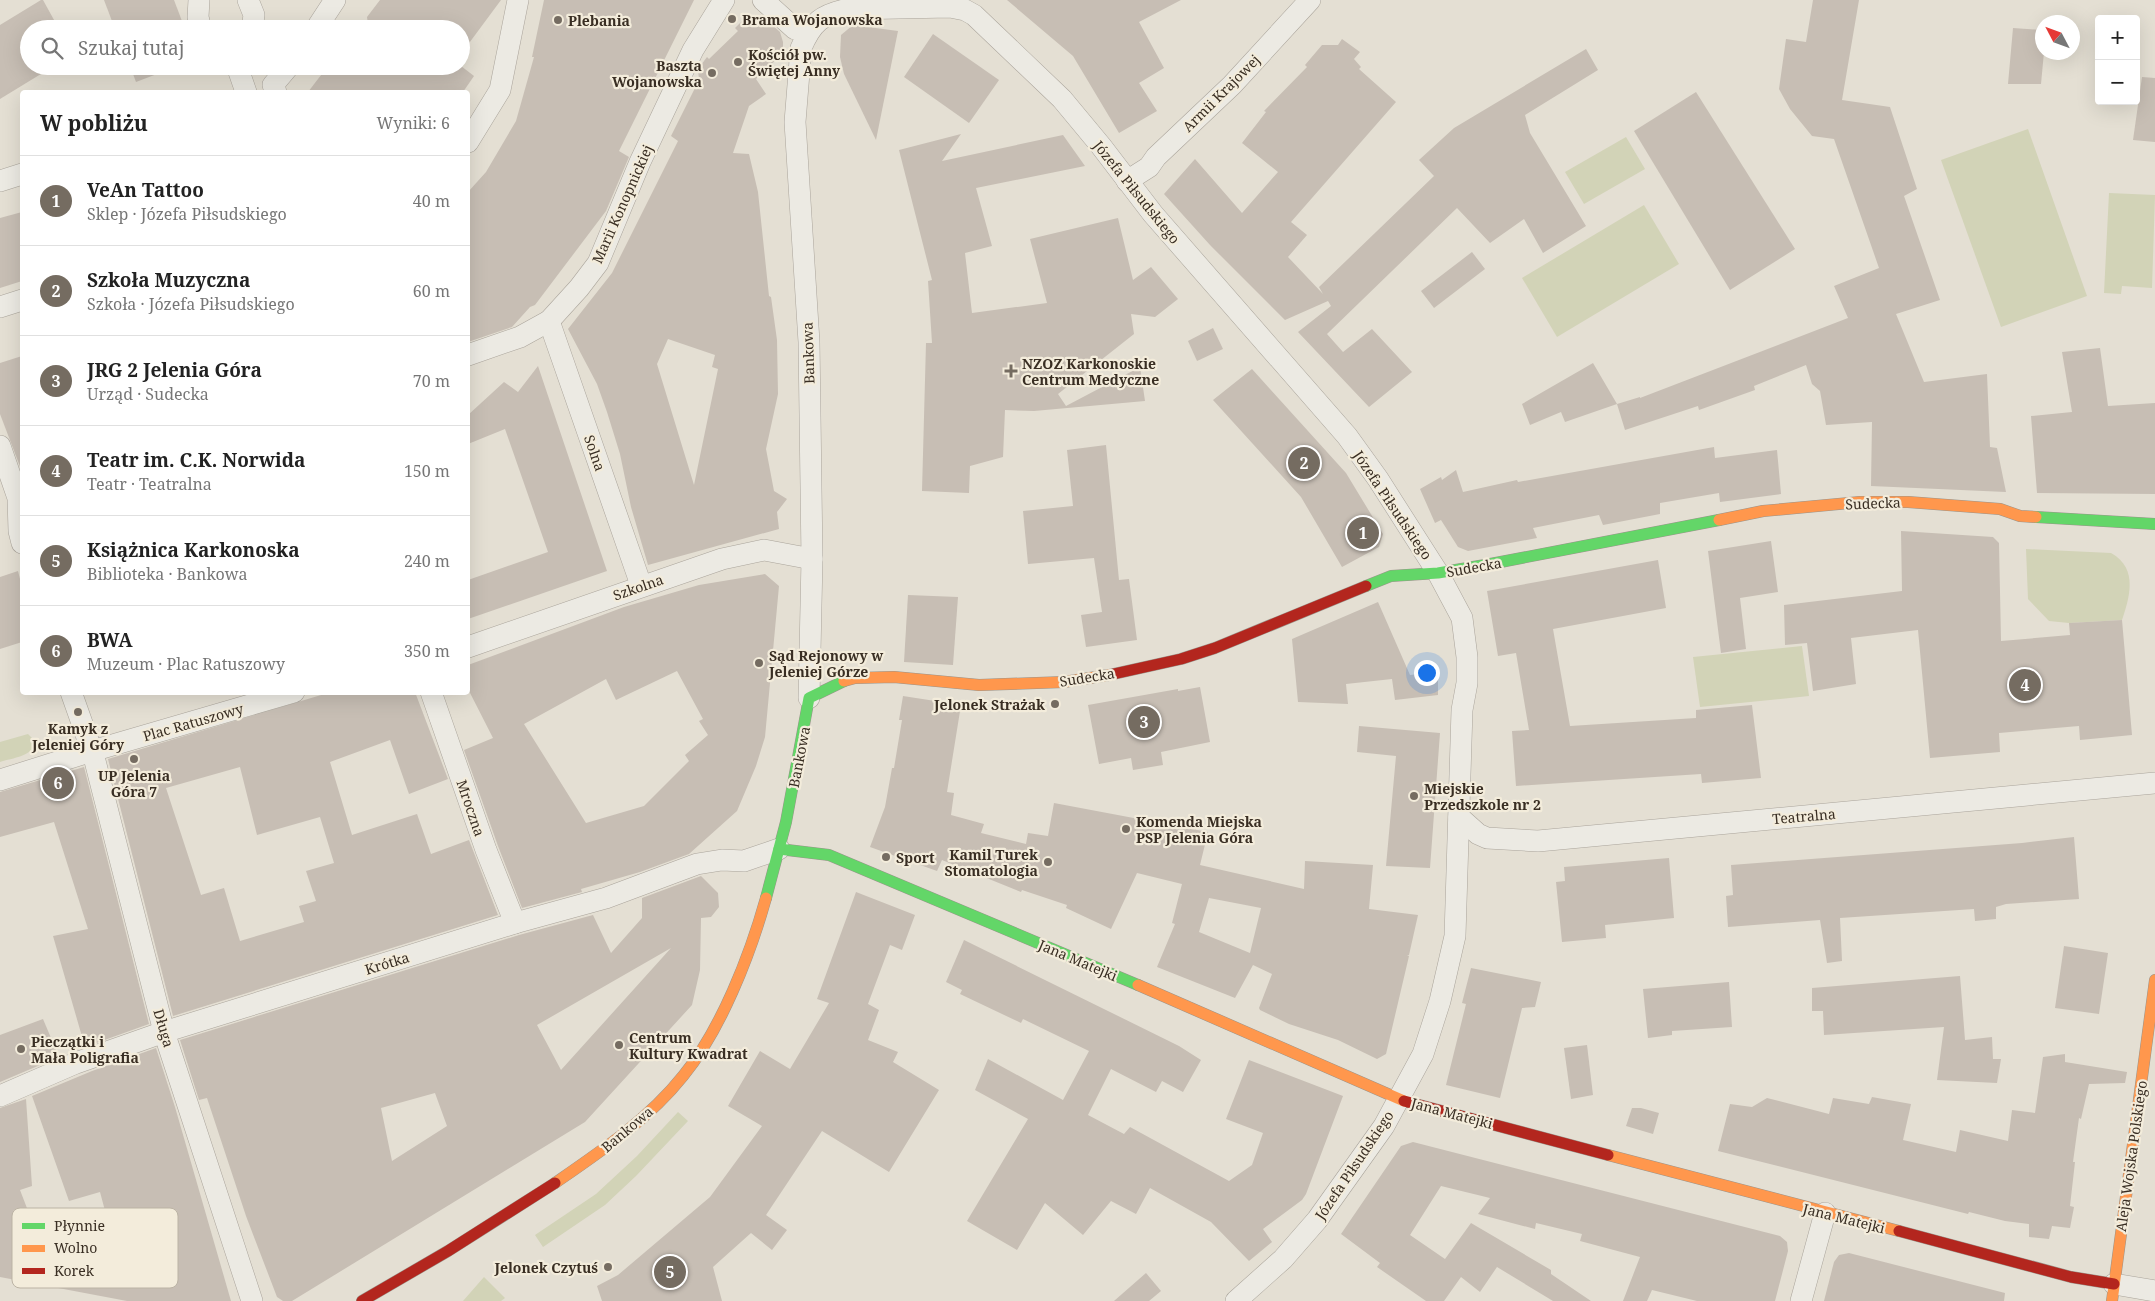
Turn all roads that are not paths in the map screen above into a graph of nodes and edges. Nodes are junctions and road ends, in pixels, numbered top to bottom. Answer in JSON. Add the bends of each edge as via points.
{"nodes":[{"id":1,"x":199,"y":0,"type":"edge"},
{"id":2,"x":248,"y":0,"type":"edge"},
{"id":3,"x":335,"y":0,"type":"edge"},
{"id":4,"x":518,"y":0,"type":"edge"},
{"id":5,"x":724,"y":0,"type":"edge"},
{"id":6,"x":763,"y":0,"type":"edge"},
{"id":7,"x":1310,"y":0,"type":"edge"},
{"id":8,"x":923,"y":4,"type":"edge"},
{"id":9,"x":199,"y":20,"type":"edge"},
{"id":10,"x":253,"y":20,"type":"edge"},
{"id":11,"x":322,"y":20,"type":"edge"},
{"id":12,"x":800,"y":33,"type":"junction"},
{"id":13,"x":240,"y":75,"type":"edge"},
{"id":14,"x":281,"y":75,"type":"edge"},
{"id":15,"x":245,"y":90,"type":"edge"},
{"id":16,"x":275,"y":90,"type":"edge"},
{"id":17,"x":470,"y":139,"type":"edge"},
{"id":18,"x":20,"y":175,"type":"edge"},
{"id":19,"x":0,"y":180,"type":"edge"},
{"id":20,"x":1127,"y":181,"type":"junction"},
{"id":21,"x":20,"y":301,"type":"edge"},
{"id":22,"x":0,"y":307,"type":"edge"},
{"id":23,"x":549,"y":321,"type":"junction"},
{"id":24,"x":470,"y":354,"type":"edge"},
{"id":25,"x":3,"y":455,"type":"edge"},
{"id":26,"x":13,"y":499,"type":"edge"},
{"id":27,"x":2155,"y":524,"type":"edge"},
{"id":28,"x":20,"y":535,"type":"edge"},
{"id":29,"x":812,"y":559,"type":"junction"},
{"id":30,"x":1438,"y":573,"type":"junction"},
{"id":31,"x":641,"y":585,"type":"junction"},
{"id":32,"x":470,"y":646,"type":"edge"},
{"id":33,"x":72,"y":695,"type":"edge"},
{"id":34,"x":284,"y":695,"type":"edge"},
{"id":35,"x":432,"y":695,"type":"edge"},
{"id":36,"x":810,"y":698,"type":"junction"},
{"id":37,"x":92,"y":751,"type":"junction"},
{"id":38,"x":0,"y":780,"type":"edge"},
{"id":39,"x":2155,"y":783,"type":"edge"},
{"id":40,"x":1459,"y":817,"type":"junction"},
{"id":41,"x":779,"y":849,"type":"junction"},
{"id":42,"x":515,"y":923,"type":"junction"},
{"id":43,"x":2155,"y":980,"type":"edge"},
{"id":44,"x":164,"y":1032,"type":"junction"},
{"id":45,"x":0,"y":1096,"type":"edge"},
{"id":46,"x":1398,"y":1099,"type":"junction"},
{"id":47,"x":1825,"y":1213,"type":"junction"},
{"id":48,"x":2155,"y":1291,"type":"edge"},
{"id":49,"x":2113,"y":1293,"type":"edge"},
{"id":50,"x":376,"y":1298,"type":"edge"},
{"id":51,"x":252,"y":1301,"type":"edge"},
{"id":52,"x":362,"y":1301,"type":"edge"},
{"id":53,"x":1236,"y":1301,"type":"edge"},
{"id":54,"x":1801,"y":1301,"type":"edge"}],
"edges":[{"from":1,"to":9,"type":"street"},
{"from":2,"to":10,"type":"street"},
{"from":3,"to":11,"type":"street"},
{"from":4,"to":17,"type":"street","via":[[500,90]]},
{"from":5,"to":23,"type":"street","name":"Marii Konopnickiej","via":[[689,59],[640,162],[598,263]]},
{"from":6,"to":12,"type":"street"},
{"from":7,"to":20,"type":"street","name":"Armii Krajowej","via":[[1232,85],[1149,167]]},
{"from":8,"to":12,"type":"street","name":"Józefa Piłsudskiego","via":[[836,11]]},
{"from":8,"to":20,"type":"street","name":"Józefa Piłsudskiego","via":[[964,10],[974,15],[1062,99]]},
{"from":12,"to":29,"type":"street","name":"Bankowa","via":[[802,48],[795,122],[809,342]]},
{"from":13,"to":15,"type":"street"},
{"from":14,"to":16,"type":"street","via":[[273,84]]},
{"from":18,"to":19,"type":"street"},
{"from":20,"to":30,"type":"street","name":"Józefa Piłsudskiego","via":[[1347,436],[1406,520]]},
{"from":21,"to":22,"type":"street"},
{"from":23,"to":24,"type":"street","name":"Marii Konopnickiej","via":[[520,337]]},
{"from":23,"to":31,"type":"street","name":"Solna"},
{"from":25,"to":26,"type":"street"},
{"from":26,"to":28,"type":"street"},
{"from":27,"to":30,"type":"street","name":"Sudecka","via":[[2020,516],[2000,509],[1917,503],[1852,503],[1763,511]]},
{"from":29,"to":31,"type":"street","name":"Szkolna","via":[[764,550],[722,559]]},
{"from":29,"to":36,"type":"street","name":"Bankowa"},
{"from":30,"to":36,"type":"street","name":"Sudecka","via":[[1392,576],[1215,648],[1147,667],[1073,681],[1025,684],[979,685],[894,677],[855,678]]},
{"from":30,"to":40,"type":"street","name":"Józefa Piłsudskiego","via":[[1462,618],[1467,657]]},
{"from":31,"to":32,"type":"street","name":"Szkolna"},
{"from":33,"to":37,"type":"street"},
{"from":34,"to":37,"type":"street","name":"Plac Ratuszowy"},
{"from":35,"to":42,"type":"street","name":"Mroczna"},
{"from":36,"to":41,"type":"street","name":"Bankowa"},
{"from":37,"to":38,"type":"street","name":"Plac Ratuszowy"},
{"from":37,"to":44,"type":"street","name":"Długa"},
{"from":39,"to":40,"type":"street","name":"Teatralna","via":[[1538,841],[1487,838]]},
{"from":40,"to":46,"type":"street","name":"Józefa Piłsudskiego","via":[[1455,936],[1440,1001],[1423,1054]]},
{"from":41,"to":42,"type":"street","name":"Krótka","via":[[744,861],[697,864],[606,898]]},
{"from":41,"to":46,"type":"street","name":"Jana Matejki","via":[[829,855],[1191,1007]]},
{"from":41,"to":50,"type":"street","name":"Bankowa","via":[[737,983],[702,1051],[682,1077],[590,1160]]},
{"from":42,"to":44,"type":"street","name":"Krótka"},
{"from":43,"to":49,"type":"street","name":"Aleja Wojska Polskiego"},
{"from":44,"to":45,"type":"street","name":"Krótka","via":[[76,1063]]},
{"from":44,"to":51,"type":"street","name":"Długa"},
{"from":46,"to":47,"type":"street","name":"Jana Matejki"},
{"from":46,"to":53,"type":"street","name":"Józefa Piłsudskiego","via":[[1384,1126],[1317,1220],[1283,1259]]},
{"from":47,"to":49,"type":"street","name":"Jana Matejki","via":[[2071,1276]]},
{"from":47,"to":54,"type":"street"},
{"from":48,"to":49,"type":"street","name":"Jana Matejki"},
{"from":50,"to":52,"type":"street","name":"Bankowa"}]}
